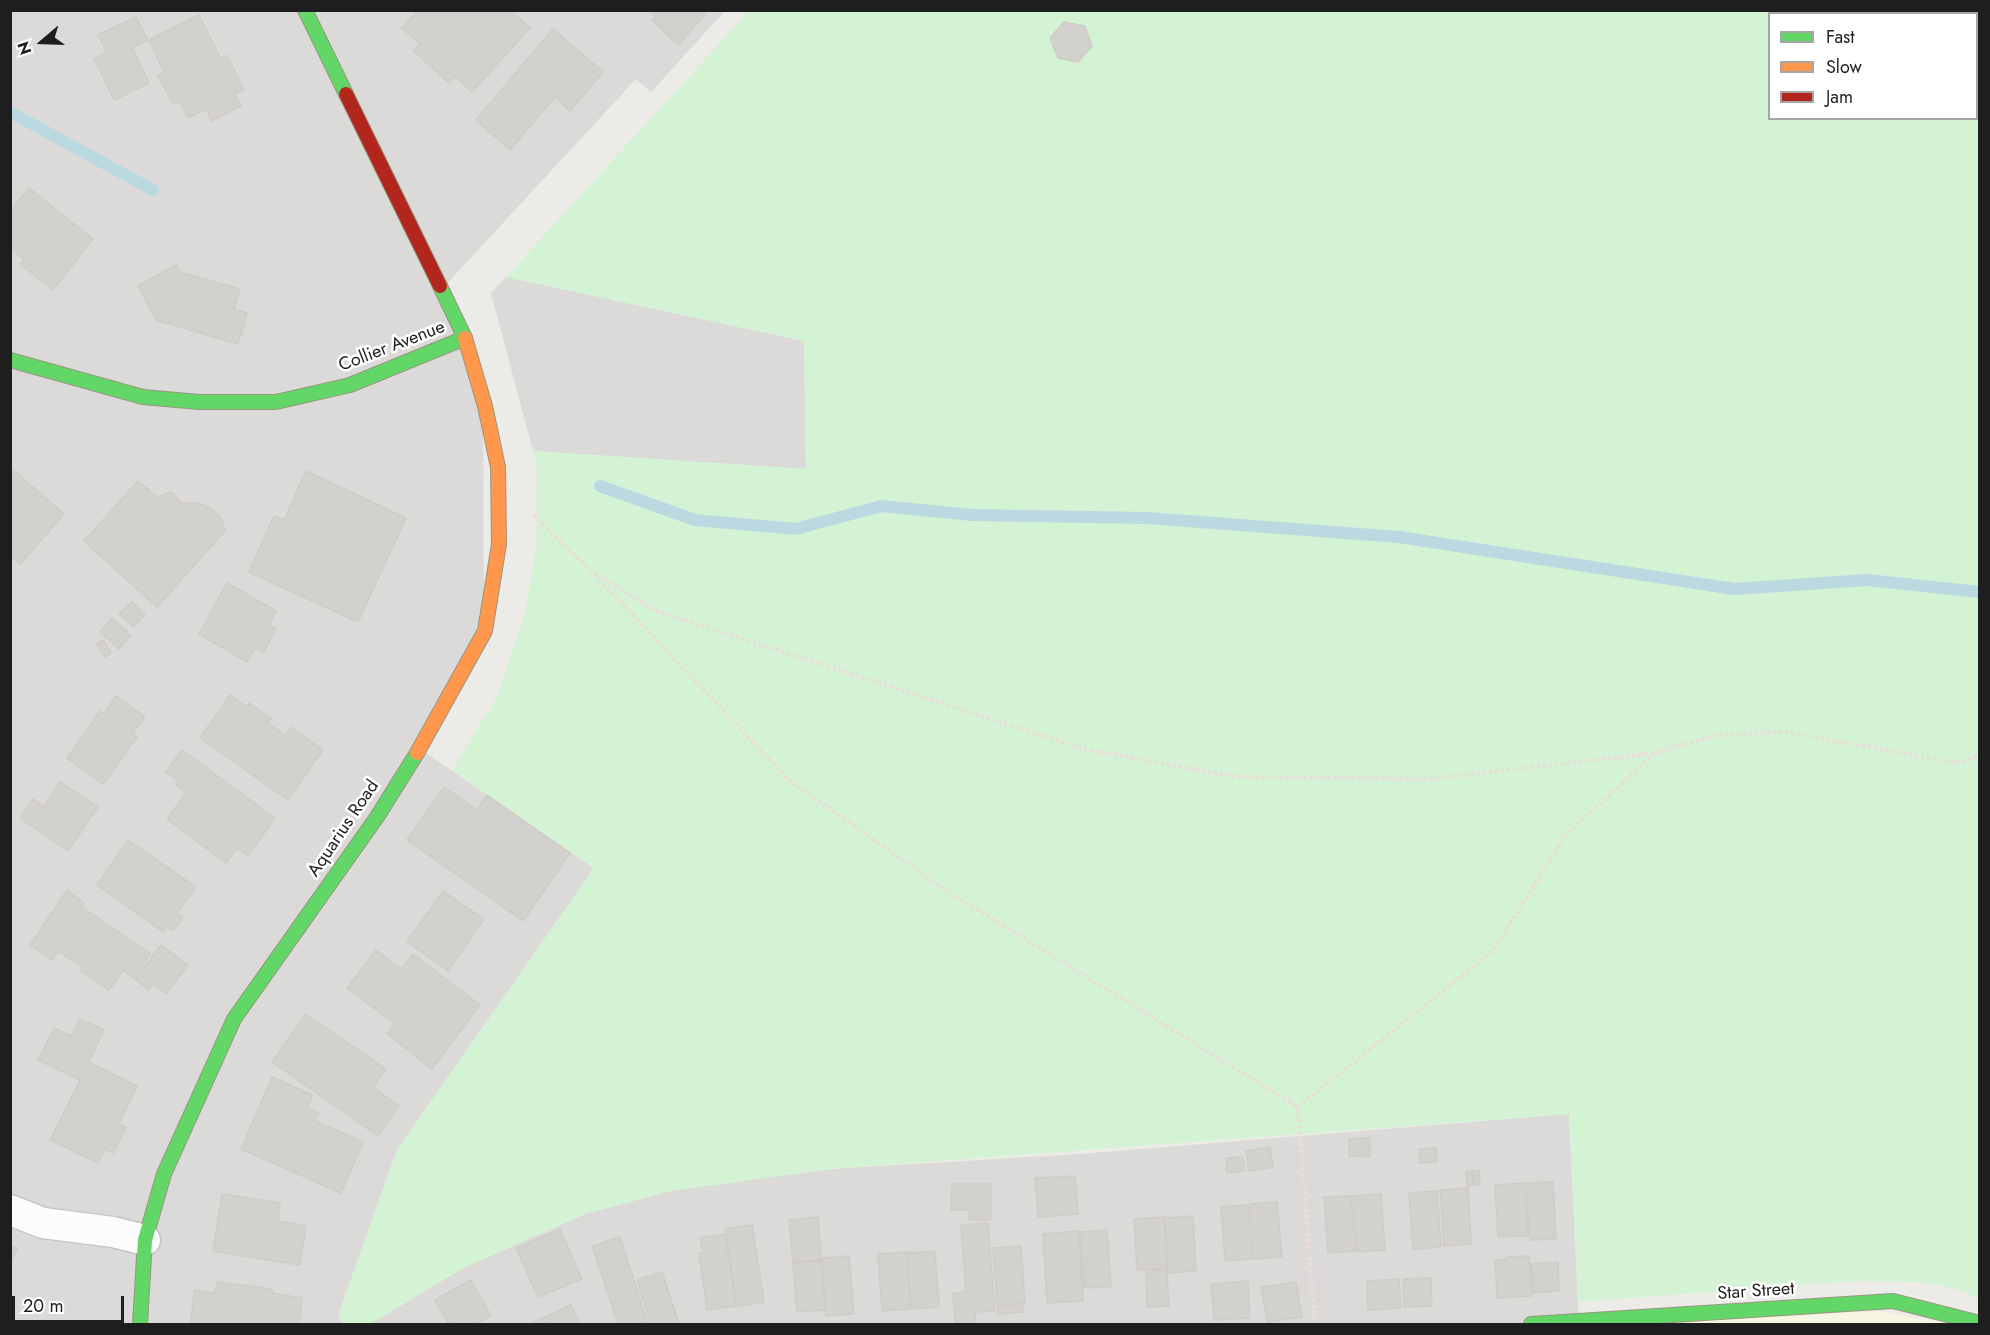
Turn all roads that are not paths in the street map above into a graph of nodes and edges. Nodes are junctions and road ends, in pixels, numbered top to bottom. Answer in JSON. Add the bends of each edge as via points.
{"nodes":[{"id":1,"x":305,"y":10,"type":"edge"},
{"id":2,"x":465,"y":338,"type":"junction"},
{"id":3,"x":10,"y":360,"type":"edge"},
{"id":4,"x":10,"y":1210,"type":"edge"},
{"id":5,"x":145,"y":1240,"type":"junction"},
{"id":6,"x":1980,"y":1323,"type":"edge"},
{"id":7,"x":140,"y":1324,"type":"edge"},
{"id":8,"x":1532,"y":1324,"type":"edge"}],
"edges":[{"from":1,"to":2,"type":"street","name":"Collier Avenue"},
{"from":2,"to":3,"type":"street","name":"Collier Avenue","via":[[350,385],[276,402],[143,397]]},
{"from":2,"to":5,"type":"street","name":"Aquarius Road","via":[[498,466],[499,544],[485,631],[377,817],[234,1019],[165,1174]]},
{"from":4,"to":5,"type":"street","via":[[43,1223]]},
{"from":5,"to":7,"type":"street","name":"Aquarius Road"},
{"from":6,"to":8,"type":"street","name":"Star Street","via":[[1893,1300]]}]}
